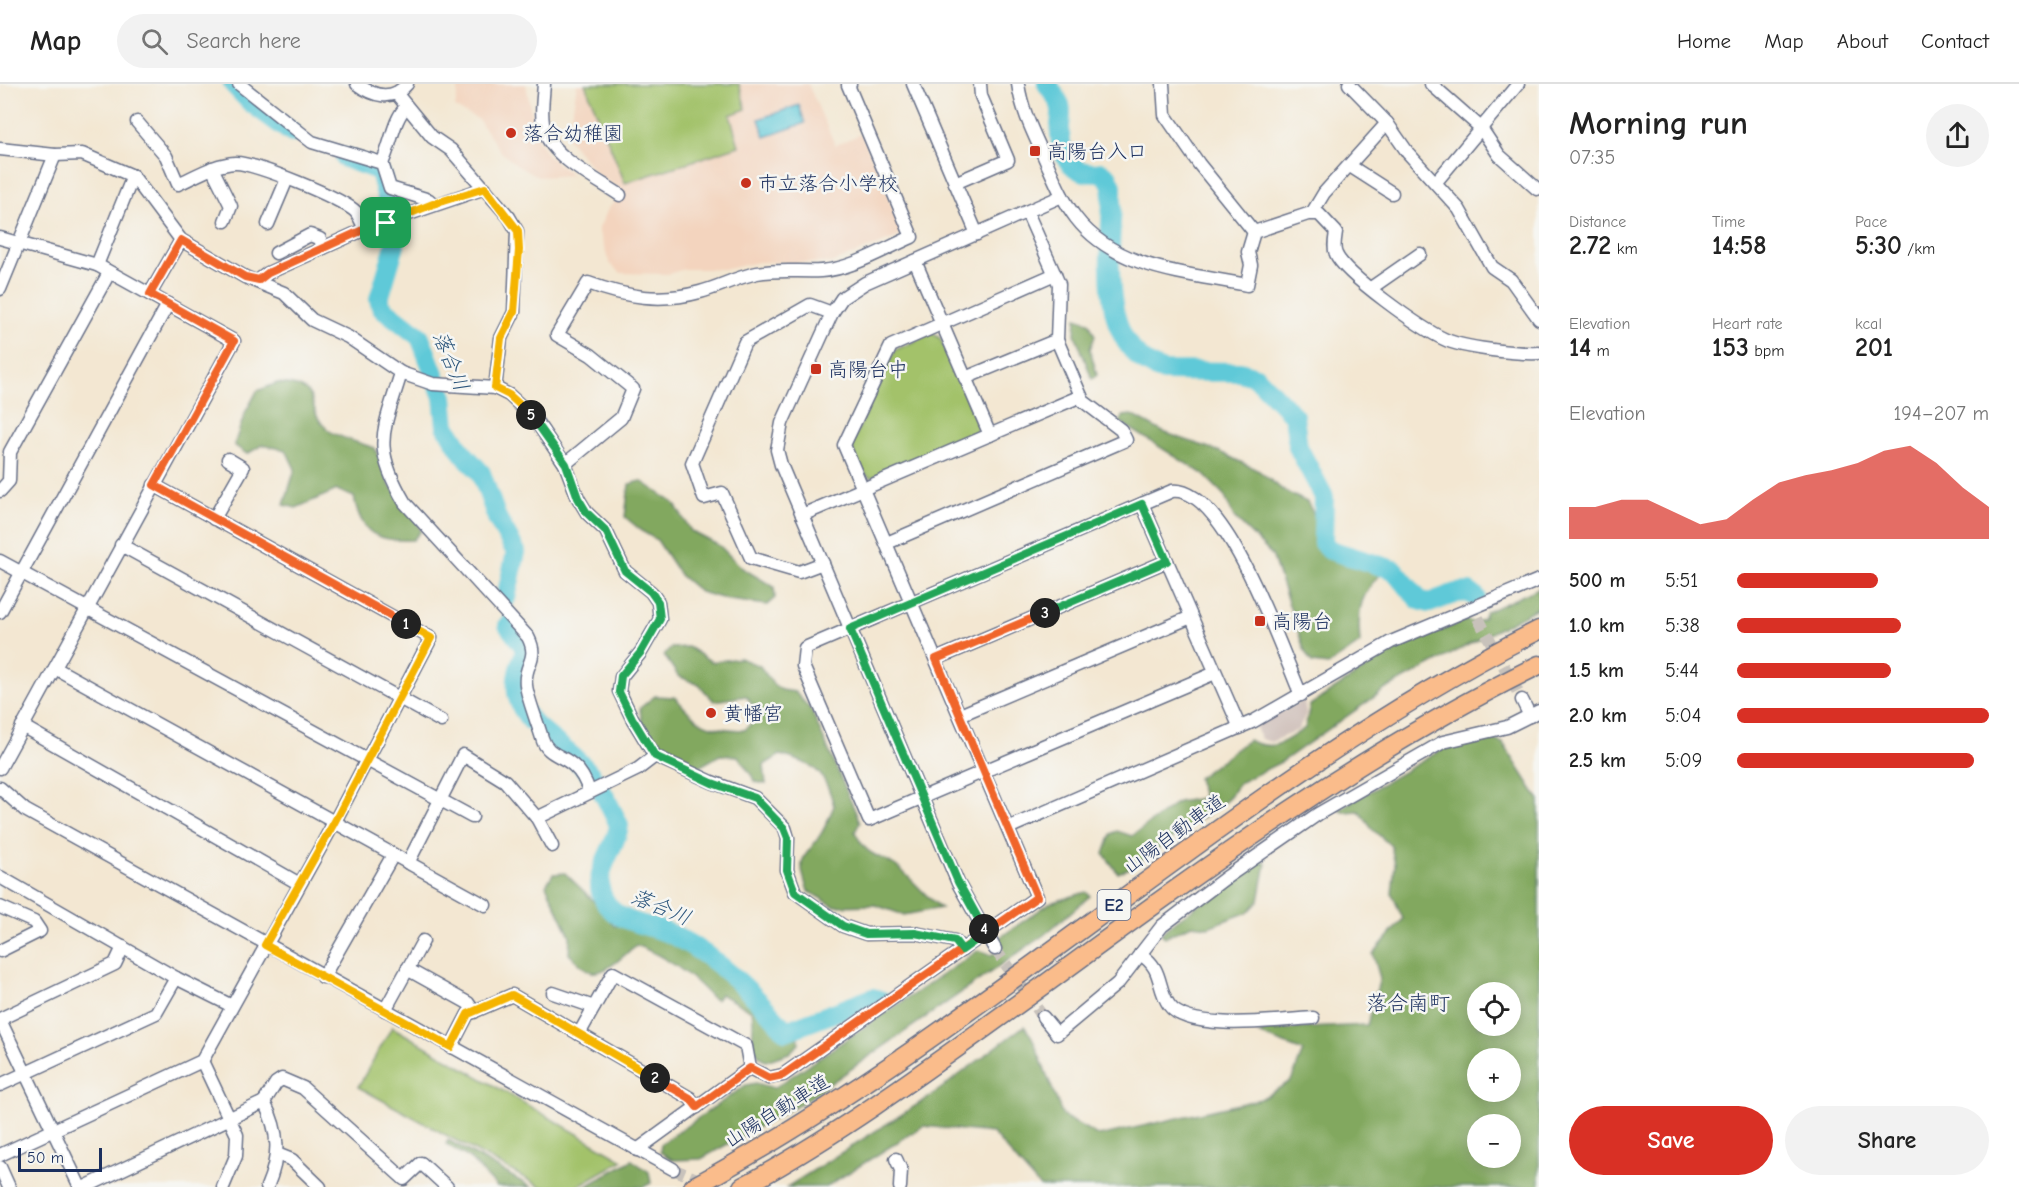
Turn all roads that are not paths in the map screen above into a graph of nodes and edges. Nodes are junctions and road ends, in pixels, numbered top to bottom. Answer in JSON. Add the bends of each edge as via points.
{"nodes":[{"id":1,"x":239,"y":84,"type":"edge"},
{"id":2,"x":357,"y":84,"type":"edge"},
{"id":3,"x":544,"y":84,"type":"edge"},
{"id":4,"x":850,"y":84,"type":"edge"},
{"id":5,"x":913,"y":84,"type":"edge"},
{"id":6,"x":980,"y":84,"type":"edge"},
{"id":7,"x":1018,"y":84,"type":"edge"},
{"id":8,"x":1164,"y":84,"type":"edge"},
{"id":9,"x":1349,"y":84,"type":"edge"},
{"id":10,"x":1431,"y":84,"type":"edge"},
{"id":11,"x":1518,"y":84,"type":"edge"},
{"id":12,"x":401,"y":87,"type":"edge"},
{"id":13,"x":406,"y":107,"type":"junction"},
{"id":14,"x":137,"y":122,"type":"dead end"},
{"id":15,"x":1387,"y":123,"type":"junction"},
{"id":16,"x":1481,"y":128,"type":"junction"},
{"id":17,"x":0,"y":149,"type":"edge"},
{"id":18,"x":55,"y":155,"type":"junction"},
{"id":19,"x":382,"y":163,"type":"junction"},
{"id":20,"x":1350,"y":166,"type":"junction"},
{"id":21,"x":212,"y":168,"type":"junction"},
{"id":22,"x":133,"y":176,"type":"junction"},
{"id":23,"x":287,"y":179,"type":"junction"},
{"id":24,"x":1436,"y":182,"type":"junction"},
{"id":25,"x":955,"y":183,"type":"junction"},
{"id":26,"x":485,"y":188,"type":"junction"},
{"id":27,"x":1537,"y":189,"type":"dead end"},
{"id":28,"x":1392,"y":193,"type":"dead end"},
{"id":29,"x":620,"y":195,"type":"dead end"},
{"id":30,"x":1062,"y":196,"type":"junction"},
{"id":31,"x":433,"y":204,"type":"junction"},
{"id":32,"x":1027,"y":212,"type":"junction"},
{"id":33,"x":1312,"y":213,"type":"junction"},
{"id":34,"x":225,"y":220,"type":"dead end"},
{"id":35,"x":268,"y":224,"type":"dead end"},
{"id":36,"x":365,"y":229,"type":"junction"},
{"id":37,"x":1254,"y":232,"type":"junction"},
{"id":38,"x":977,"y":234,"type":"junction"},
{"id":39,"x":0,"y":238,"type":"edge"},
{"id":40,"x":181,"y":240,"type":"junction"},
{"id":41,"x":17,"y":243,"type":"junction"},
{"id":42,"x":323,"y":248,"type":"junction"},
{"id":43,"x":276,"y":253,"type":"dead end"},
{"id":44,"x":1420,"y":254,"type":"dead end"},
{"id":45,"x":915,"y":261,"type":"junction"},
{"id":46,"x":97,"y":265,"type":"junction"},
{"id":47,"x":109,"y":273,"type":"junction"},
{"id":48,"x":1055,"y":274,"type":"junction"},
{"id":49,"x":259,"y":280,"type":"junction"},
{"id":50,"x":1371,"y":288,"type":"junction"},
{"id":51,"x":0,"y":289,"type":"edge"},
{"id":52,"x":150,"y":294,"type":"junction"},
{"id":53,"x":168,"y":304,"type":"junction"},
{"id":54,"x":832,"y":314,"type":"junction"},
{"id":55,"x":1539,"y":319,"type":"edge"},
{"id":56,"x":942,"y":323,"type":"junction"},
{"id":57,"x":1057,"y":340,"type":"junction"},
{"id":58,"x":1539,"y":353,"type":"edge"},
{"id":59,"x":401,"y":373,"type":"junction"},
{"id":60,"x":965,"y":378,"type":"junction"},
{"id":61,"x":495,"y":388,"type":"junction"},
{"id":62,"x":1081,"y":396,"type":"junction"},
{"id":63,"x":990,"y":435,"type":"junction"},
{"id":64,"x":228,"y":459,"type":"dead end"},
{"id":65,"x":566,"y":464,"type":"junction"},
{"id":66,"x":154,"y":485,"type":"junction"},
{"id":67,"x":863,"y":489,"type":"junction"},
{"id":68,"x":0,"y":490,"type":"edge"},
{"id":69,"x":1142,"y":504,"type":"junction"},
{"id":70,"x":802,"y":515,"type":"junction"},
{"id":71,"x":214,"y":519,"type":"junction"},
{"id":72,"x":886,"y":543,"type":"junction"},
{"id":73,"x":121,"y":545,"type":"junction"},
{"id":74,"x":0,"y":561,"type":"edge"},
{"id":75,"x":1167,"y":561,"type":"junction"},
{"id":76,"x":823,"y":563,"type":"junction"},
{"id":77,"x":22,"y":572,"type":"junction"},
{"id":78,"x":1539,"y":580,"type":"edge"},
{"id":79,"x":912,"y":603,"type":"junction"},
{"id":80,"x":87,"y":607,"type":"junction"},
{"id":81,"x":0,"y":612,"type":"edge"},
{"id":82,"x":1191,"y":617,"type":"junction"},
{"id":83,"x":850,"y":629,"type":"junction"},
{"id":84,"x":1539,"y":630,"type":"edge"},
{"id":85,"x":936,"y":659,"type":"junction"},
{"id":86,"x":1539,"y":665,"type":"edge"},
{"id":87,"x":55,"y":668,"type":"junction"},
{"id":88,"x":1215,"y":673,"type":"junction"},
{"id":89,"x":1301,"y":695,"type":"junction"},
{"id":90,"x":400,"y":698,"type":"junction"},
{"id":91,"x":1522,"y":700,"type":"tunnel mouth"},
{"id":92,"x":1535,"y":714,"type":"edge"},
{"id":93,"x":960,"y":715,"type":"junction"},
{"id":94,"x":441,"y":721,"type":"dead end"},
{"id":95,"x":22,"y":726,"type":"junction"},
{"id":96,"x":1239,"y":728,"type":"junction"},
{"id":97,"x":655,"y":756,"type":"junction"},
{"id":98,"x":368,"y":760,"type":"junction"},
{"id":99,"x":0,"y":768,"type":"edge"},
{"id":100,"x":984,"y":771,"type":"junction"},
{"id":101,"x":0,"y":789,"type":"edge"},
{"id":102,"x":589,"y":790,"type":"junction"},
{"id":103,"x":922,"y":797,"type":"junction"},
{"id":104,"x":440,"y":800,"type":"junction"},
{"id":105,"x":472,"y":817,"type":"dead end"},
{"id":106,"x":537,"y":818,"type":"junction"},
{"id":107,"x":334,"y":823,"type":"junction"},
{"id":108,"x":1008,"y":828,"type":"junction"},
{"id":109,"x":552,"y":846,"type":"dead end"},
{"id":110,"x":393,"y":855,"type":"junction"},
{"id":111,"x":408,"y":863,"type":"junction"},
{"id":112,"x":0,"y":877,"type":"edge"},
{"id":113,"x":298,"y":883,"type":"junction"},
{"id":114,"x":485,"y":905,"type":"dead end"},
{"id":115,"x":0,"y":907,"type":"edge"},
{"id":116,"x":986,"y":933,"type":"junction"},
{"id":117,"x":423,"y":941,"type":"dead end"},
{"id":118,"x":265,"y":945,"type":"junction"},
{"id":119,"x":123,"y":947,"type":"junction"},
{"id":120,"x":995,"y":949,"type":"tunnel mouth"},
{"id":121,"x":962,"y":950,"type":"junction"},
{"id":122,"x":0,"y":951,"type":"edge"},
{"id":123,"x":1140,"y":954,"type":"junction"},
{"id":124,"x":407,"y":969,"type":"junction"},
{"id":125,"x":323,"y":977,"type":"junction"},
{"id":126,"x":176,"y":978,"type":"junction"},
{"id":127,"x":553,"y":993,"type":"dead end"},
{"id":128,"x":232,"y":1006,"type":"junction"},
{"id":129,"x":594,"y":1007,"type":"junction"},
{"id":130,"x":385,"y":1010,"type":"junction"},
{"id":131,"x":474,"y":1012,"type":"junction"},
{"id":132,"x":1043,"y":1017,"type":"tunnel mouth"},
{"id":133,"x":1313,"y":1018,"type":"dead end"},
{"id":134,"x":0,"y":1019,"type":"edge"},
{"id":135,"x":579,"y":1034,"type":"junction"},
{"id":136,"x":451,"y":1047,"type":"junction"},
{"id":137,"x":202,"y":1061,"type":"junction"},
{"id":138,"x":750,"y":1068,"type":"junction"},
{"id":139,"x":24,"y":1073,"type":"junction"},
{"id":140,"x":0,"y":1085,"type":"edge"},
{"id":141,"x":264,"y":1102,"type":"junction"},
{"id":142,"x":697,"y":1107,"type":"junction"},
{"id":143,"x":230,"y":1118,"type":"junction"},
{"id":144,"x":52,"y":1131,"type":"junction"},
{"id":145,"x":637,"y":1150,"type":"junction"},
{"id":146,"x":277,"y":1154,"type":"junction"},
{"id":147,"x":0,"y":1155,"type":"edge"},
{"id":148,"x":896,"y":1159,"type":"dead end"},
{"id":149,"x":0,"y":1167,"type":"edge"},
{"id":150,"x":673,"y":1169,"type":"tunnel mouth"},
{"id":151,"x":9,"y":1187,"type":"edge"},
{"id":152,"x":80,"y":1187,"type":"edge"},
{"id":153,"x":85,"y":1187,"type":"edge"},
{"id":154,"x":223,"y":1187,"type":"edge"},
{"id":155,"x":267,"y":1187,"type":"edge"},
{"id":156,"x":320,"y":1187,"type":"edge"},
{"id":157,"x":447,"y":1187,"type":"edge"},
{"id":158,"x":693,"y":1187,"type":"edge"},
{"id":159,"x":742,"y":1187,"type":"edge"},
{"id":160,"x":900,"y":1187,"type":"edge"}],
"edges":[{"from":1,"to":19,"type":"street","via":[[312,142]]},
{"from":2,"to":12,"type":"street","via":[[381,96]]},
{"from":3,"to":29,"type":"street","via":[[544,131],[551,145]]},
{"from":4,"to":65,"type":"street","via":[[912,237],[846,266],[823,271],[782,269],[755,273],[670,298],[624,296],[588,283],[557,334],[633,389],[621,418]]},
{"from":5,"to":25,"type":"street"},
{"from":6,"to":25,"type":"street","via":[[981,96],[1008,160]]},
{"from":7,"to":30,"type":"street","via":[[1026,117]]},
{"from":8,"to":37,"type":"street","via":[[1165,115]]},
{"from":9,"to":15,"type":"street"},
{"from":10,"to":16,"type":"street"},
{"from":11,"to":16,"type":"street"},
{"from":12,"to":13,"type":"street"},
{"from":13,"to":19,"type":"street"},
{"from":13,"to":26,"type":"street"},
{"from":14,"to":21,"type":"street","via":[[166,156],[178,184]]},
{"from":15,"to":20,"type":"street"},
{"from":15,"to":24,"type":"street","via":[[1408,153]]},
{"from":16,"to":24,"type":"street"},
{"from":16,"to":27,"type":"street","via":[[1499,155]]},
{"from":17,"to":18,"type":"street"},
{"from":18,"to":22,"type":"street","via":[[82,154]]},
{"from":18,"to":41,"type":"street"},
{"from":19,"to":31,"type":"street","via":[[390,188]]},
{"from":20,"to":28,"type":"street"},
{"from":20,"to":33,"type":"street","via":[[1324,193]]},
{"from":21,"to":23,"type":"street","via":[[237,163]]},
{"from":21,"to":34,"type":"street","via":[[231,206]]},
{"from":22,"to":40,"type":"street"},
{"from":22,"to":46,"type":"street"},
{"from":23,"to":35,"type":"street"},
{"from":23,"to":36,"type":"street","via":[[342,202],[356,212]]},
{"from":24,"to":55,"type":"street","via":[[1459,208],[1492,267],[1511,280]]},
{"from":25,"to":38,"type":"street"},
{"from":26,"to":31,"type":"street"},
{"from":26,"to":61,"type":"street","via":[[518,231],[519,250],[514,312],[501,338]]},
{"from":30,"to":32,"type":"street"},
{"from":30,"to":37,"type":"street","via":[[1076,218],[1119,254],[1137,262],[1247,285],[1251,265],[1248,252]]},
{"from":31,"to":36,"type":"street"},
{"from":32,"to":38,"type":"street"},
{"from":32,"to":48,"type":"street"},
{"from":33,"to":37,"type":"street"},
{"from":33,"to":50,"type":"street","via":[[1331,223],[1336,232],[1336,254]]},
{"from":36,"to":42,"type":"street"},
{"from":38,"to":45,"type":"street"},
{"from":39,"to":41,"type":"street"},
{"from":40,"to":49,"type":"street","via":[[245,277]]},
{"from":40,"to":52,"type":"street"},
{"from":41,"to":46,"type":"street"},
{"from":41,"to":51,"type":"street"},
{"from":42,"to":43,"type":"street","via":[[320,239],[310,235]]},
{"from":42,"to":49,"type":"street"},
{"from":44,"to":50,"type":"street"},
{"from":45,"to":54,"type":"street","via":[[853,289]]},
{"from":45,"to":56,"type":"street"},
{"from":46,"to":47,"type":"street"},
{"from":47,"to":52,"type":"street"},
{"from":47,"to":68,"type":"street","via":[[10,452],[9,482]]},
{"from":48,"to":56,"type":"street"},
{"from":48,"to":57,"type":"street","via":[[1059,284]]},
{"from":49,"to":59,"type":"street","via":[[284,293],[312,320],[348,337]]},
{"from":50,"to":58,"type":"street","via":[[1445,340],[1521,354]]},
{"from":52,"to":53,"type":"street"},
{"from":53,"to":66,"type":"street","via":[[234,341]]},
{"from":53,"to":77,"type":"street"},
{"from":54,"to":70,"type":"street","via":[[778,436],[781,465]]},
{"from":54,"to":76,"type":"street","via":[[810,305],[745,342],[692,463],[704,498],[722,493],[751,558],[799,572]]},
{"from":56,"to":60,"type":"street"},
{"from":56,"to":67,"type":"street","via":[[891,346],[844,445]]},
{"from":57,"to":60,"type":"street"},
{"from":57,"to":62,"type":"street"},
{"from":59,"to":61,"type":"street","via":[[438,385]]},
{"from":59,"to":102,"type":"street","via":[[382,442],[383,459],[392,481],[405,503],[528,637],[534,657],[525,685],[542,739],[548,749],[574,765]]},
{"from":60,"to":63,"type":"street"},
{"from":61,"to":65,"type":"street","via":[[534,418]]},
{"from":62,"to":63,"type":"street"},
{"from":62,"to":72,"type":"street","via":[[1121,430],[1126,440]]},
{"from":63,"to":67,"type":"street"},
{"from":64,"to":71,"type":"street","via":[[243,468]]},
{"from":65,"to":97,"type":"street","via":[[578,498],[606,531],[625,571],[658,602],[660,619],[621,676],[619,692]]},
{"from":66,"to":71,"type":"street"},
{"from":66,"to":73,"type":"street"},
{"from":67,"to":70,"type":"street"},
{"from":67,"to":72,"type":"street"},
{"from":69,"to":75,"type":"street"},
{"from":69,"to":79,"type":"street"},
{"from":69,"to":89,"type":"street","via":[[1183,490],[1222,524],[1237,548]]},
{"from":70,"to":76,"type":"street"},
{"from":71,"to":90,"type":"street","via":[[431,638]]},
{"from":72,"to":79,"type":"street"},
{"from":73,"to":80,"type":"street"},
{"from":73,"to":90,"type":"street"},
{"from":74,"to":77,"type":"street"},
{"from":75,"to":82,"type":"street"},
{"from":75,"to":85,"type":"street"},
{"from":76,"to":83,"type":"street"},
{"from":77,"to":80,"type":"street"},
{"from":77,"to":81,"type":"street"},
{"from":78,"to":89,"type":"street","via":[[1475,613],[1391,642]]},
{"from":79,"to":83,"type":"street"},
{"from":79,"to":85,"type":"street"},
{"from":80,"to":87,"type":"street"},
{"from":80,"to":98,"type":"street"},
{"from":82,"to":88,"type":"street"},
{"from":82,"to":93,"type":"street"},
{"from":83,"to":103,"type":"street"},
{"from":83,"to":103,"type":"street","via":[[805,648],[803,666],[812,688],[869,820]]},
{"from":84,"to":158,"type":"highway","name":"山陽自動車道","number":"E2","via":[[1427,691],[1343,744],[1191,849],[938,1034],[806,1121]]},
{"from":85,"to":93,"type":"street"},
{"from":86,"to":159,"type":"highway","number":"E2","via":[[1441,717],[1277,820],[951,1052]]},
{"from":87,"to":95,"type":"street"},
{"from":87,"to":107,"type":"street"},
{"from":88,"to":96,"type":"street"},
{"from":88,"to":100,"type":"street"},
{"from":89,"to":96,"type":"street"},
{"from":90,"to":94,"type":"street"},
{"from":90,"to":98,"type":"street"},
{"from":91,"to":92,"type":"street"},
{"from":92,"to":123,"type":"street","via":[[1507,727],[1443,742],[1318,814],[1162,926]]},
{"from":93,"to":100,"type":"street"},
{"from":95,"to":99,"type":"street"},
{"from":95,"to":113,"type":"street"},
{"from":96,"to":108,"type":"street"},
{"from":97,"to":102,"type":"street","via":[[638,769]]},
{"from":97,"to":121,"type":"street","via":[[755,798],[784,828],[788,838],[787,870],[795,892],[843,926],[866,934],[915,933],[955,941]]},
{"from":98,"to":104,"type":"street"},
{"from":98,"to":107,"type":"street"},
{"from":100,"to":103,"type":"street"},
{"from":100,"to":108,"type":"street"},
{"from":101,"to":118,"type":"street","via":[[25,810]]},
{"from":102,"to":106,"type":"street"},
{"from":103,"to":116,"type":"street","via":[[958,882]]},
{"from":104,"to":105,"type":"street"},
{"from":104,"to":106,"type":"street","via":[[463,755],[505,781]]},
{"from":104,"to":111,"type":"street"},
{"from":106,"to":109,"type":"street"},
{"from":107,"to":110,"type":"street"},
{"from":107,"to":113,"type":"street"},
{"from":108,"to":116,"type":"street","via":[[1037,897]]},
{"from":110,"to":111,"type":"street"},
{"from":110,"to":125,"type":"street"},
{"from":111,"to":114,"type":"street"},
{"from":112,"to":119,"type":"street"},
{"from":113,"to":118,"type":"street"},
{"from":115,"to":122,"type":"street","via":[[34,922],[40,931]]},
{"from":116,"to":120,"type":"street"},
{"from":116,"to":121,"type":"street"},
{"from":117,"to":124,"type":"street"},
{"from":118,"to":125,"type":"street"},
{"from":118,"to":128,"type":"street"},
{"from":119,"to":126,"type":"street"},
{"from":119,"to":134,"type":"street","via":[[115,964]]},
{"from":121,"to":138,"type":"street","via":[[783,1075],[769,1078]]},
{"from":123,"to":132,"type":"street","via":[[1118,983],[1057,1034]]},
{"from":123,"to":133,"type":"street","via":[[1150,960],[1168,1005],[1181,1016],[1233,1024]]},
{"from":124,"to":130,"type":"street"},
{"from":124,"to":131,"type":"street","via":[[468,1003]]},
{"from":125,"to":130,"type":"street"},
{"from":126,"to":128,"type":"street"},
{"from":126,"to":139,"type":"street","via":[[156,1013]]},
{"from":127,"to":129,"type":"street"},
{"from":128,"to":137,"type":"street"},
{"from":129,"to":135,"type":"street"},
{"from":129,"to":138,"type":"street","via":[[613,973],[746,1046]]},
{"from":130,"to":136,"type":"street"},
{"from":131,"to":135,"type":"street","via":[[512,995]]},
{"from":131,"to":136,"type":"street","via":[[468,1014]]},
{"from":134,"to":139,"type":"street"},
{"from":135,"to":142,"type":"street","via":[[690,1098]]},
{"from":136,"to":145,"type":"street"},
{"from":137,"to":143,"type":"street"},
{"from":137,"to":144,"type":"street"},
{"from":138,"to":142,"type":"street"},
{"from":139,"to":140,"type":"street"},
{"from":139,"to":144,"type":"street"},
{"from":141,"to":143,"type":"street"},
{"from":141,"to":146,"type":"street","via":[[271,1116]]},
{"from":141,"to":157,"type":"street","via":[[282,1078],[303,1088],[404,1179],[421,1163]]},
{"from":142,"to":145,"type":"street"},
{"from":143,"to":153,"type":"street"},
{"from":143,"to":154,"type":"street","via":[[237,1135],[236,1156]]},
{"from":144,"to":147,"type":"street"},
{"from":144,"to":152,"type":"street"},
{"from":145,"to":150,"type":"street"},
{"from":146,"to":155,"type":"street"},
{"from":146,"to":156,"type":"street","via":[[292,1160]]},
{"from":148,"to":160,"type":"street","via":[[901,1170]]},
{"from":149,"to":151,"type":"street"}]}
